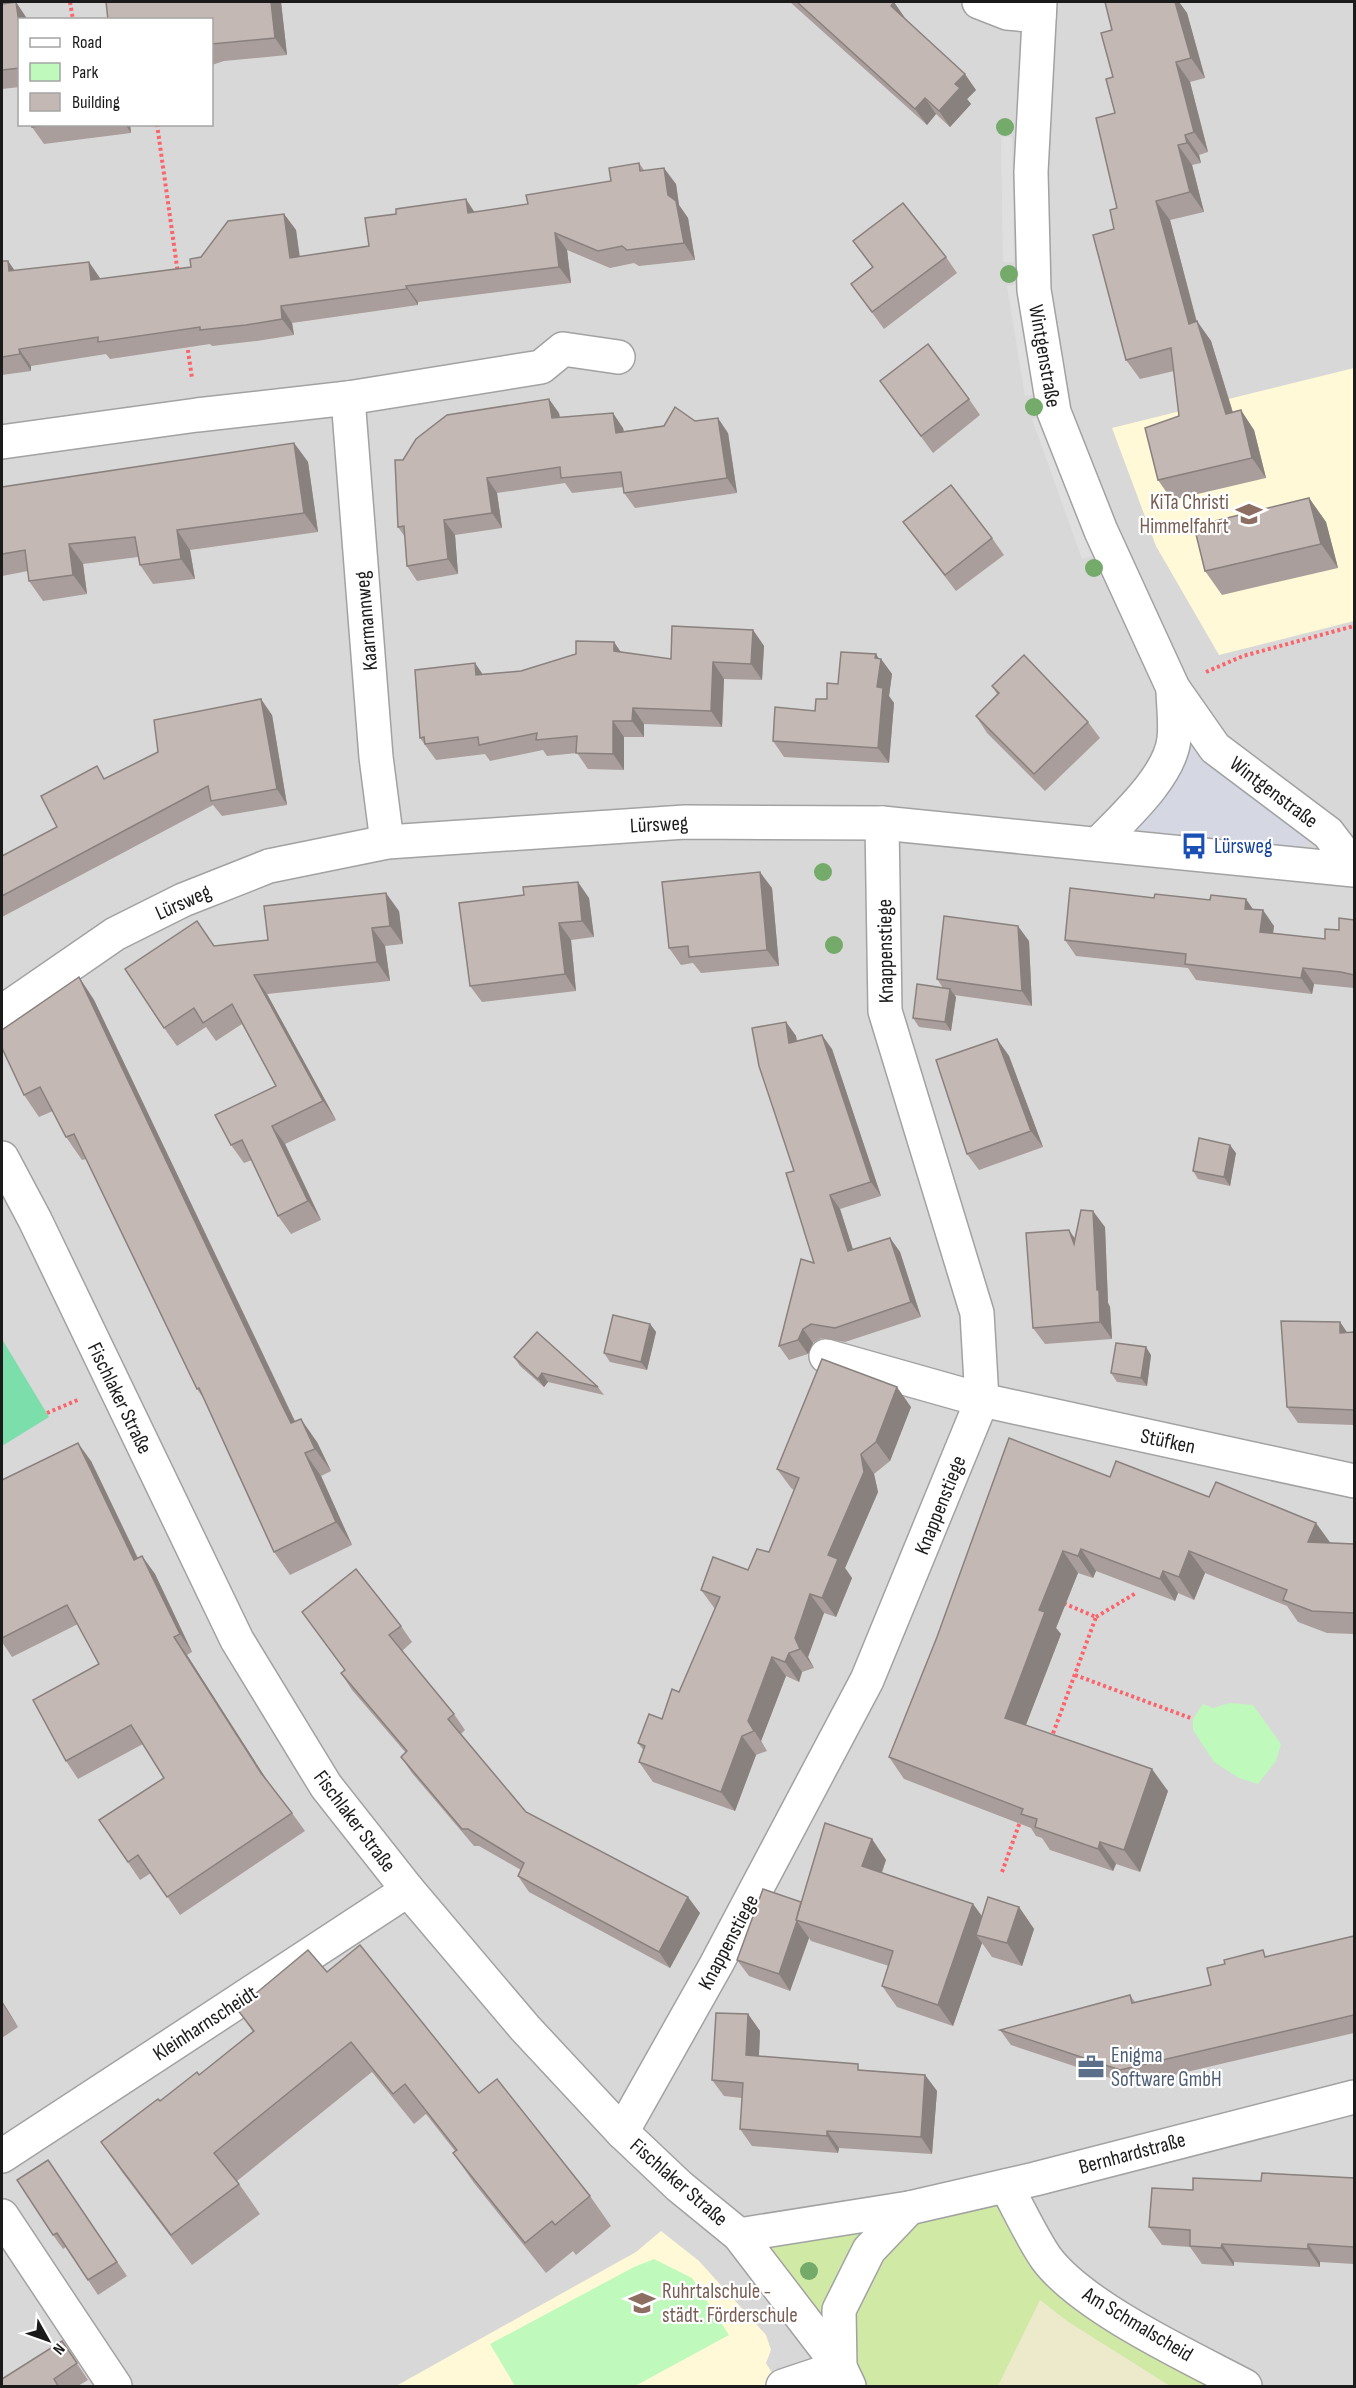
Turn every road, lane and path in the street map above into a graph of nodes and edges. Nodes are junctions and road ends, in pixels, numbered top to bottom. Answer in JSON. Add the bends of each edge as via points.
{"nodes":[{"id":1,"x":70,"y":2,"type":"edge"},
{"id":2,"x":979,"y":2,"type":"edge"},
{"id":3,"x":1039,"y":9,"type":"edge"},
{"id":4,"x":73,"y":18,"type":"edge"},
{"id":5,"x":157,"y":126,"type":"edge"},
{"id":6,"x":178,"y":275,"type":"edge"},
{"id":7,"x":186,"y":333,"type":"edge"},
{"id":8,"x":618,"y":357,"type":"dead end"},
{"id":9,"x":348,"y":398,"type":"junction"},
{"id":10,"x":197,"y":415,"type":"junction"},
{"id":11,"x":2,"y":442,"type":"edge"},
{"id":12,"x":1354,"y":626,"type":"edge"},
{"id":13,"x":1173,"y":687,"type":"junction"},
{"id":14,"x":882,"y":823,"type":"junction"},
{"id":15,"x":387,"y":842,"type":"junction"},
{"id":16,"x":1099,"y":843,"type":"junction"},
{"id":17,"x":1354,"y":869,"type":"edge"},
{"id":18,"x":2,"y":1012,"type":"edge"},
{"id":19,"x":2,"y":1158,"type":"edge"},
{"id":20,"x":825,"y":1356,"type":"dead end"},
{"id":21,"x":982,"y":1400,"type":"junction"},
{"id":22,"x":1354,"y":1481,"type":"edge"},
{"id":23,"x":1136,"y":1593,"type":"edge"},
{"id":24,"x":1055,"y":1599,"type":"edge"},
{"id":25,"x":1096,"y":1617,"type":"junction"},
{"id":26,"x":1075,"y":1675,"type":"junction"},
{"id":27,"x":1193,"y":1719,"type":"dead end"},
{"id":28,"x":1050,"y":1741,"type":"edge"},
{"id":29,"x":1022,"y":1817,"type":"edge"},
{"id":30,"x":1002,"y":1872,"type":"dead end"},
{"id":31,"x":408,"y":1890,"type":"junction"},
{"id":32,"x":1354,"y":2097,"type":"edge"},
{"id":33,"x":622,"y":2132,"type":"junction"},
{"id":34,"x":2,"y":2156,"type":"edge"},
{"id":35,"x":1006,"y":2186,"type":"junction"},
{"id":36,"x":909,"y":2208,"type":"junction"},
{"id":37,"x":2,"y":2216,"type":"edge"},
{"id":38,"x":739,"y":2235,"type":"junction"},
{"id":39,"x":844,"y":2377,"type":"edge"},
{"id":40,"x":114,"y":2386,"type":"edge"},
{"id":41,"x":783,"y":2386,"type":"edge"},
{"id":42,"x":1245,"y":2386,"type":"edge"}],
"edges":[{"from":1,"to":4,"type":"path"},
{"from":2,"to":3,"type":"street","via":[[1007,13]]},
{"from":3,"to":13,"type":"street","name":"Wintgenstraße","via":[[1031,171],[1034,290],[1054,412],[1101,531]]},
{"from":5,"to":6,"type":"path"},
{"from":7,"to":10,"type":"path"},
{"from":8,"to":9,"type":"street","via":[[562,349],[541,368]]},
{"from":9,"to":10,"type":"street"},
{"from":9,"to":15,"type":"street","name":"Kaarmannweg","via":[[376,757]]},
{"from":10,"to":11,"type":"street"},
{"from":12,"to":13,"type":"path","via":[[1243,656]]},
{"from":13,"to":16,"type":"street","name":"Wintgenstraße","via":[[1174,741],[1161,772]]},
{"from":13,"to":17,"type":"street","name":"Wintgenstraße","via":[[1215,748],[1328,833]]},
{"from":14,"to":15,"type":"street","name":"Lürsweg","via":[[685,822]]},
{"from":14,"to":16,"type":"street","name":"Lürsweg"},
{"from":14,"to":21,"type":"street","name":"Knappenstiege","via":[[885,1011],[977,1313]]},
{"from":15,"to":18,"type":"street","name":"Lürsweg","via":[[269,866],[183,900],[115,934]]},
{"from":16,"to":17,"type":"street","name":"Lürsweg"},
{"from":19,"to":31,"type":"street","name":"Fischlaker Straße","via":[[237,1640],[326,1786]]},
{"from":20,"to":21,"type":"street","name":"Stüfken"},
{"from":21,"to":22,"type":"street","name":"Stüfken"},
{"from":21,"to":33,"type":"street","name":"Knappenstiege","via":[[867,1680],[716,1965]]},
{"from":23,"to":25,"type":"path"},
{"from":24,"to":25,"type":"path"},
{"from":25,"to":26,"type":"path"},
{"from":26,"to":27,"type":"path"},
{"from":26,"to":28,"type":"path"},
{"from":29,"to":30,"type":"path"},
{"from":31,"to":33,"type":"street","name":"Fischlaker Straße","via":[[525,2028]]},
{"from":31,"to":34,"type":"street","name":"Kleinharnscheidt"},
{"from":32,"to":35,"type":"street","name":"Bernhardstraße"},
{"from":33,"to":38,"type":"street","name":"Fischlaker Straße"},
{"from":35,"to":36,"type":"street","name":"Bernhardstraße"},
{"from":35,"to":42,"type":"street","name":"Am Schmalscheid","via":[[1047,2259],[1079,2289],[1118,2316]]},
{"from":36,"to":38,"type":"street","name":"Bernhardstraße"},
{"from":36,"to":39,"type":"street","via":[[869,2250],[839,2310]]},
{"from":37,"to":40,"type":"street"},
{"from":38,"to":39,"type":"street","name":"Fischlaker Straße"},
{"from":39,"to":41,"type":"street"}]}
